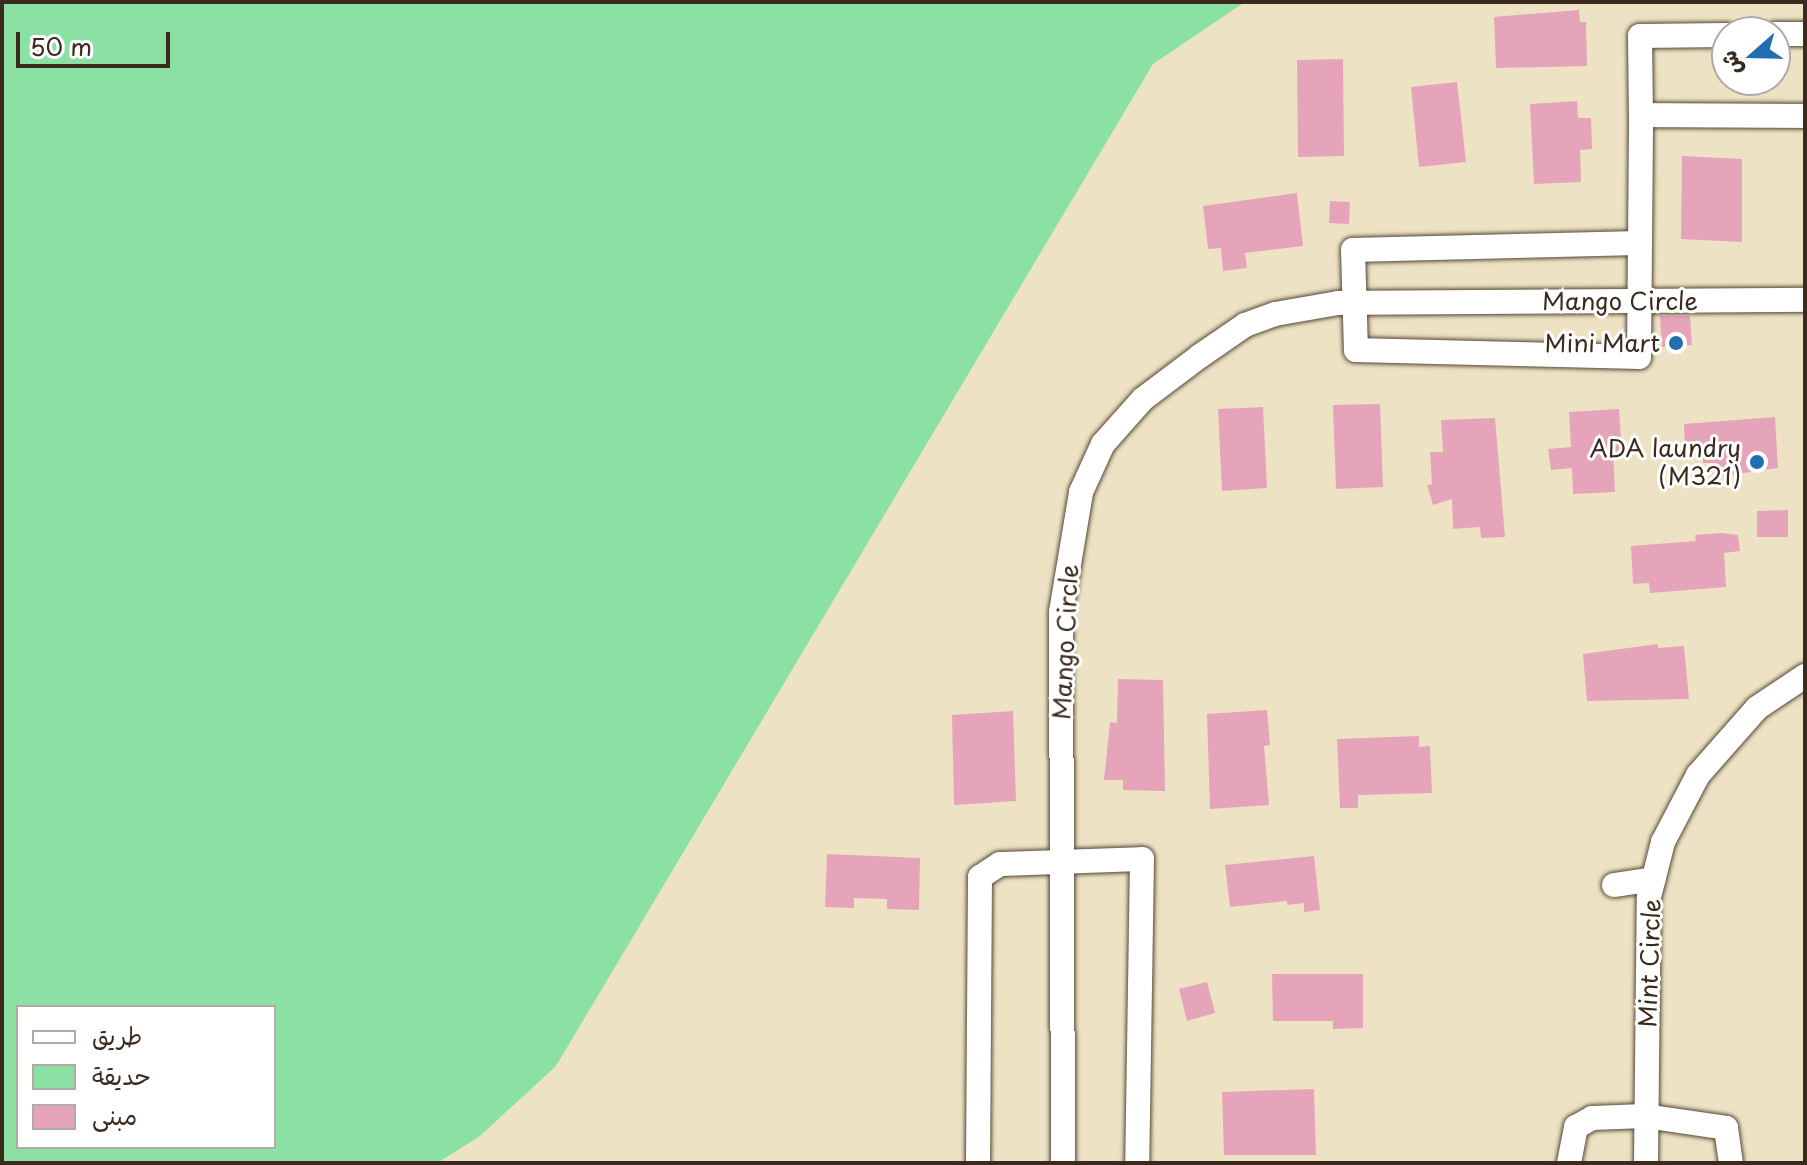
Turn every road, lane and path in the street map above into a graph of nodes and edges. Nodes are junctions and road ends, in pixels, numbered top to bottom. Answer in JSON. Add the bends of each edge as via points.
{"nodes":[{"id":1,"x":1711,"y":35,"type":"edge"},
{"id":2,"x":1641,"y":115,"type":"junction"},
{"id":3,"x":1805,"y":116,"type":"edge"},
{"id":4,"x":1637,"y":243,"type":"junction"},
{"id":5,"x":1805,"y":300,"type":"edge"},
{"id":6,"x":1639,"y":301,"type":"junction"},
{"id":7,"x":1356,"y":303,"type":"junction"},
{"id":8,"x":1805,"y":676,"type":"edge"},
{"id":9,"x":1062,"y":861,"type":"junction"},
{"id":10,"x":1654,"y":879,"type":"junction"},
{"id":11,"x":1614,"y":885,"type":"dead end"},
{"id":12,"x":1645,"y":1116,"type":"junction"},
{"id":13,"x":978,"y":1163,"type":"edge"},
{"id":14,"x":1063,"y":1163,"type":"edge"},
{"id":15,"x":1137,"y":1163,"type":"edge"},
{"id":16,"x":1569,"y":1163,"type":"edge"},
{"id":17,"x":1646,"y":1163,"type":"edge"},
{"id":18,"x":1731,"y":1163,"type":"edge"}],
"edges":[{"from":1,"to":2,"type":"street","via":[[1640,36]]},
{"from":2,"to":3,"type":"street"},
{"from":2,"to":4,"type":"street"},
{"from":4,"to":6,"type":"street"},
{"from":4,"to":7,"type":"street","via":[[1353,250]]},
{"from":5,"to":6,"type":"street","name":"Mango Circle"},
{"from":6,"to":7,"type":"street","name":"Mango Circle"},
{"from":6,"to":7,"type":"street","via":[[1639,357],[1356,350]]},
{"from":7,"to":9,"type":"street","name":"Mango Circle","via":[[1275,314],[1245,325],[1143,399],[1103,444],[1081,492],[1061,612]]},
{"from":8,"to":10,"type":"street","name":"Mint Circle","via":[[1757,708],[1698,775],[1663,842]]},
{"from":9,"to":13,"type":"street","via":[[1000,864],[980,877]]},
{"from":9,"to":14,"type":"street","name":"Mango Circle"},
{"from":9,"to":15,"type":"street","via":[[1142,859]]},
{"from":10,"to":11,"type":"street"},
{"from":10,"to":12,"type":"street","name":"Mint Circle"},
{"from":12,"to":16,"type":"street","via":[[1592,1118],[1576,1127]]},
{"from":12,"to":17,"type":"street","name":"Mint Circle"},
{"from":12,"to":18,"type":"street","via":[[1726,1128]]}]}
